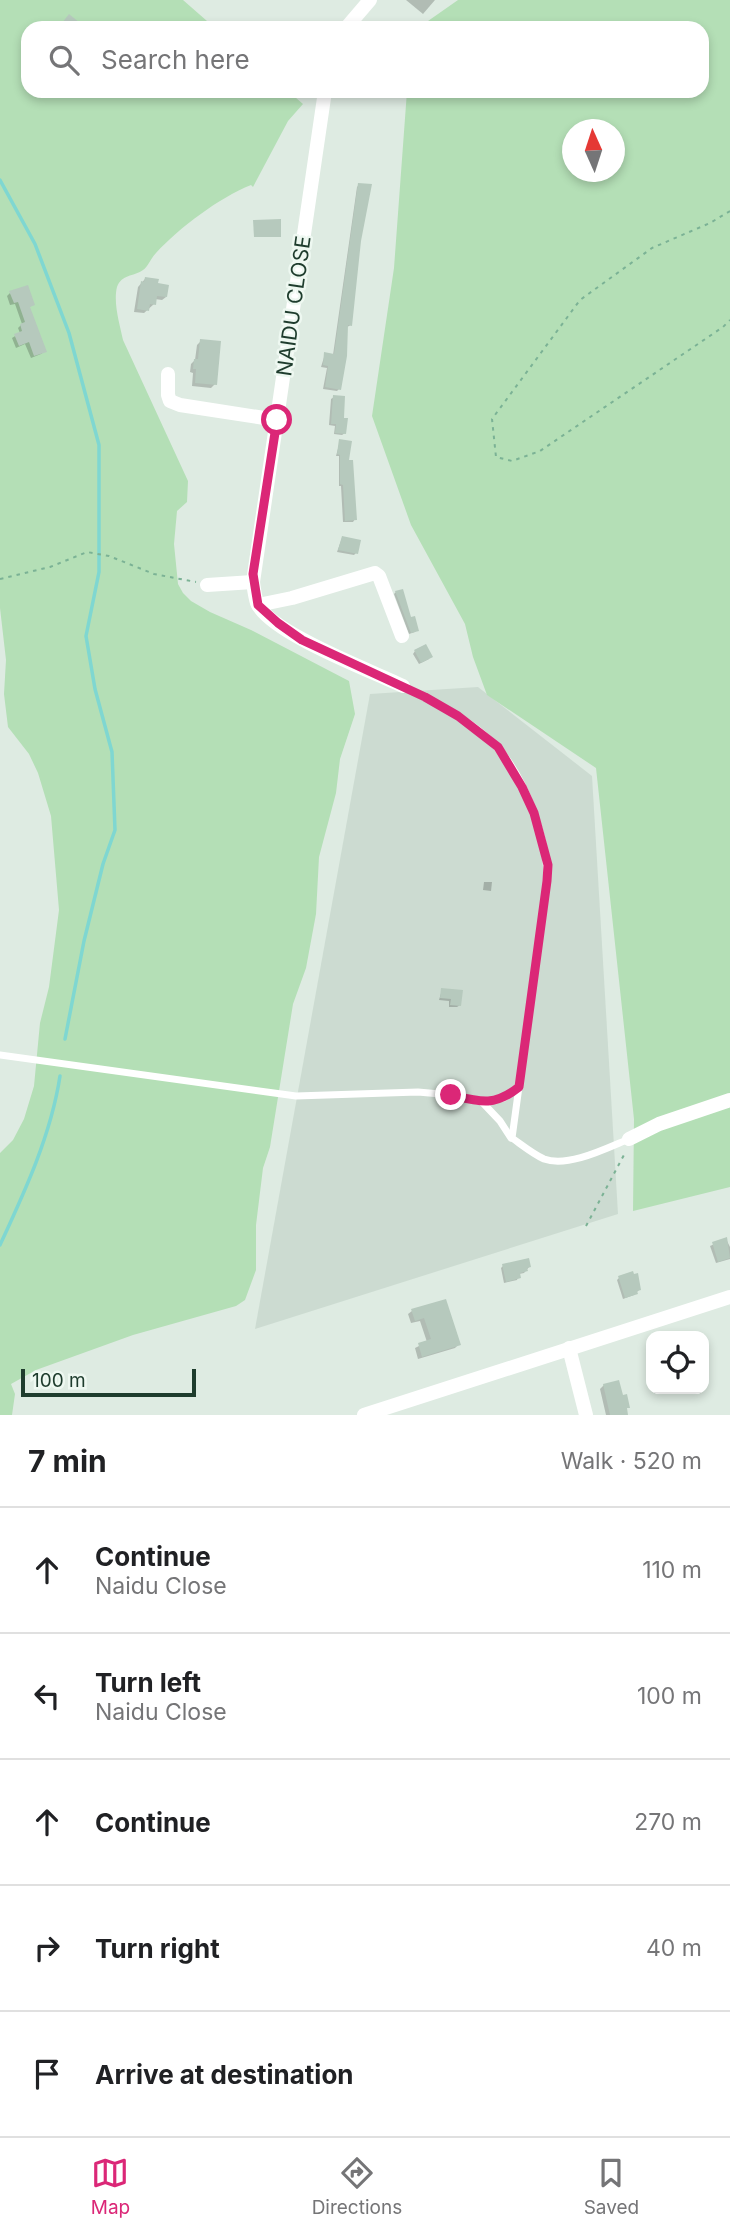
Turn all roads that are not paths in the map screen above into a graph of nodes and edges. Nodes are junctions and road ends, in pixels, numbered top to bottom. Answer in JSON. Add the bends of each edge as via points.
{"nodes":[{"id":1,"x":370,"y":0,"type":"edge"},
{"id":2,"x":352,"y":21,"type":"edge"},
{"id":3,"x":324,"y":98,"type":"edge"},
{"id":4,"x":167,"y":374,"type":"dead end"},
{"id":5,"x":277,"y":420,"type":"junction"},
{"id":6,"x":253,"y":582,"type":"junction"},
{"id":7,"x":207,"y":585,"type":"road end"},
{"id":8,"x":258,"y":605,"type":"junction"},
{"id":9,"x":401,"y":636,"type":"dead end"},
{"id":10,"x":403,"y":686,"type":"joint"},
{"id":11,"x":0,"y":1055,"type":"edge"},
{"id":12,"x":519,"y":1087,"type":"junction"},
{"id":13,"x":730,"y":1100,"type":"edge"},
{"id":14,"x":482,"y":1102,"type":"junction"},
{"id":15,"x":512,"y":1138,"type":"junction"},
{"id":16,"x":629,"y":1139,"type":"joint"},
{"id":17,"x":730,"y":1297,"type":"edge"},
{"id":18,"x":569,"y":1348,"type":"junction"},
{"id":19,"x":400,"y":1410,"type":"edge"},
{"id":20,"x":364,"y":1415,"type":"edge"},
{"id":21,"x":586,"y":1415,"type":"edge"}],
"edges":[{"from":1,"to":2,"type":"street"},
{"from":3,"to":5,"type":"street","name":"NAIDU CLOSE"},
{"from":4,"to":5,"type":"street","via":[[170,401]]},
{"from":5,"to":6,"type":"street","name":"NAIDU CLOSE"},
{"from":6,"to":7,"type":"street"},
{"from":6,"to":8,"type":"street","name":"NAIDU CLOSE"},
{"from":8,"to":9,"type":"street","via":[[375,573]]},
{"from":8,"to":10,"type":"street","via":[[302,640]]},
{"from":10,"to":12,"type":"lane","via":[[458,716],[498,747],[522,787],[542,839],[547,881]]},
{"from":11,"to":14,"type":"lane","via":[[296,1096],[418,1092]]},
{"from":12,"to":14,"type":"lane","via":[[504,1098]]},
{"from":12,"to":15,"type":"lane"},
{"from":13,"to":16,"type":"street"},
{"from":14,"to":15,"type":"lane"},
{"from":15,"to":16,"type":"lane","via":[[553,1161],[578,1158]]},
{"from":17,"to":18,"type":"street"},
{"from":18,"to":19,"type":"street"},
{"from":18,"to":21,"type":"street"},
{"from":19,"to":20,"type":"street"}]}
